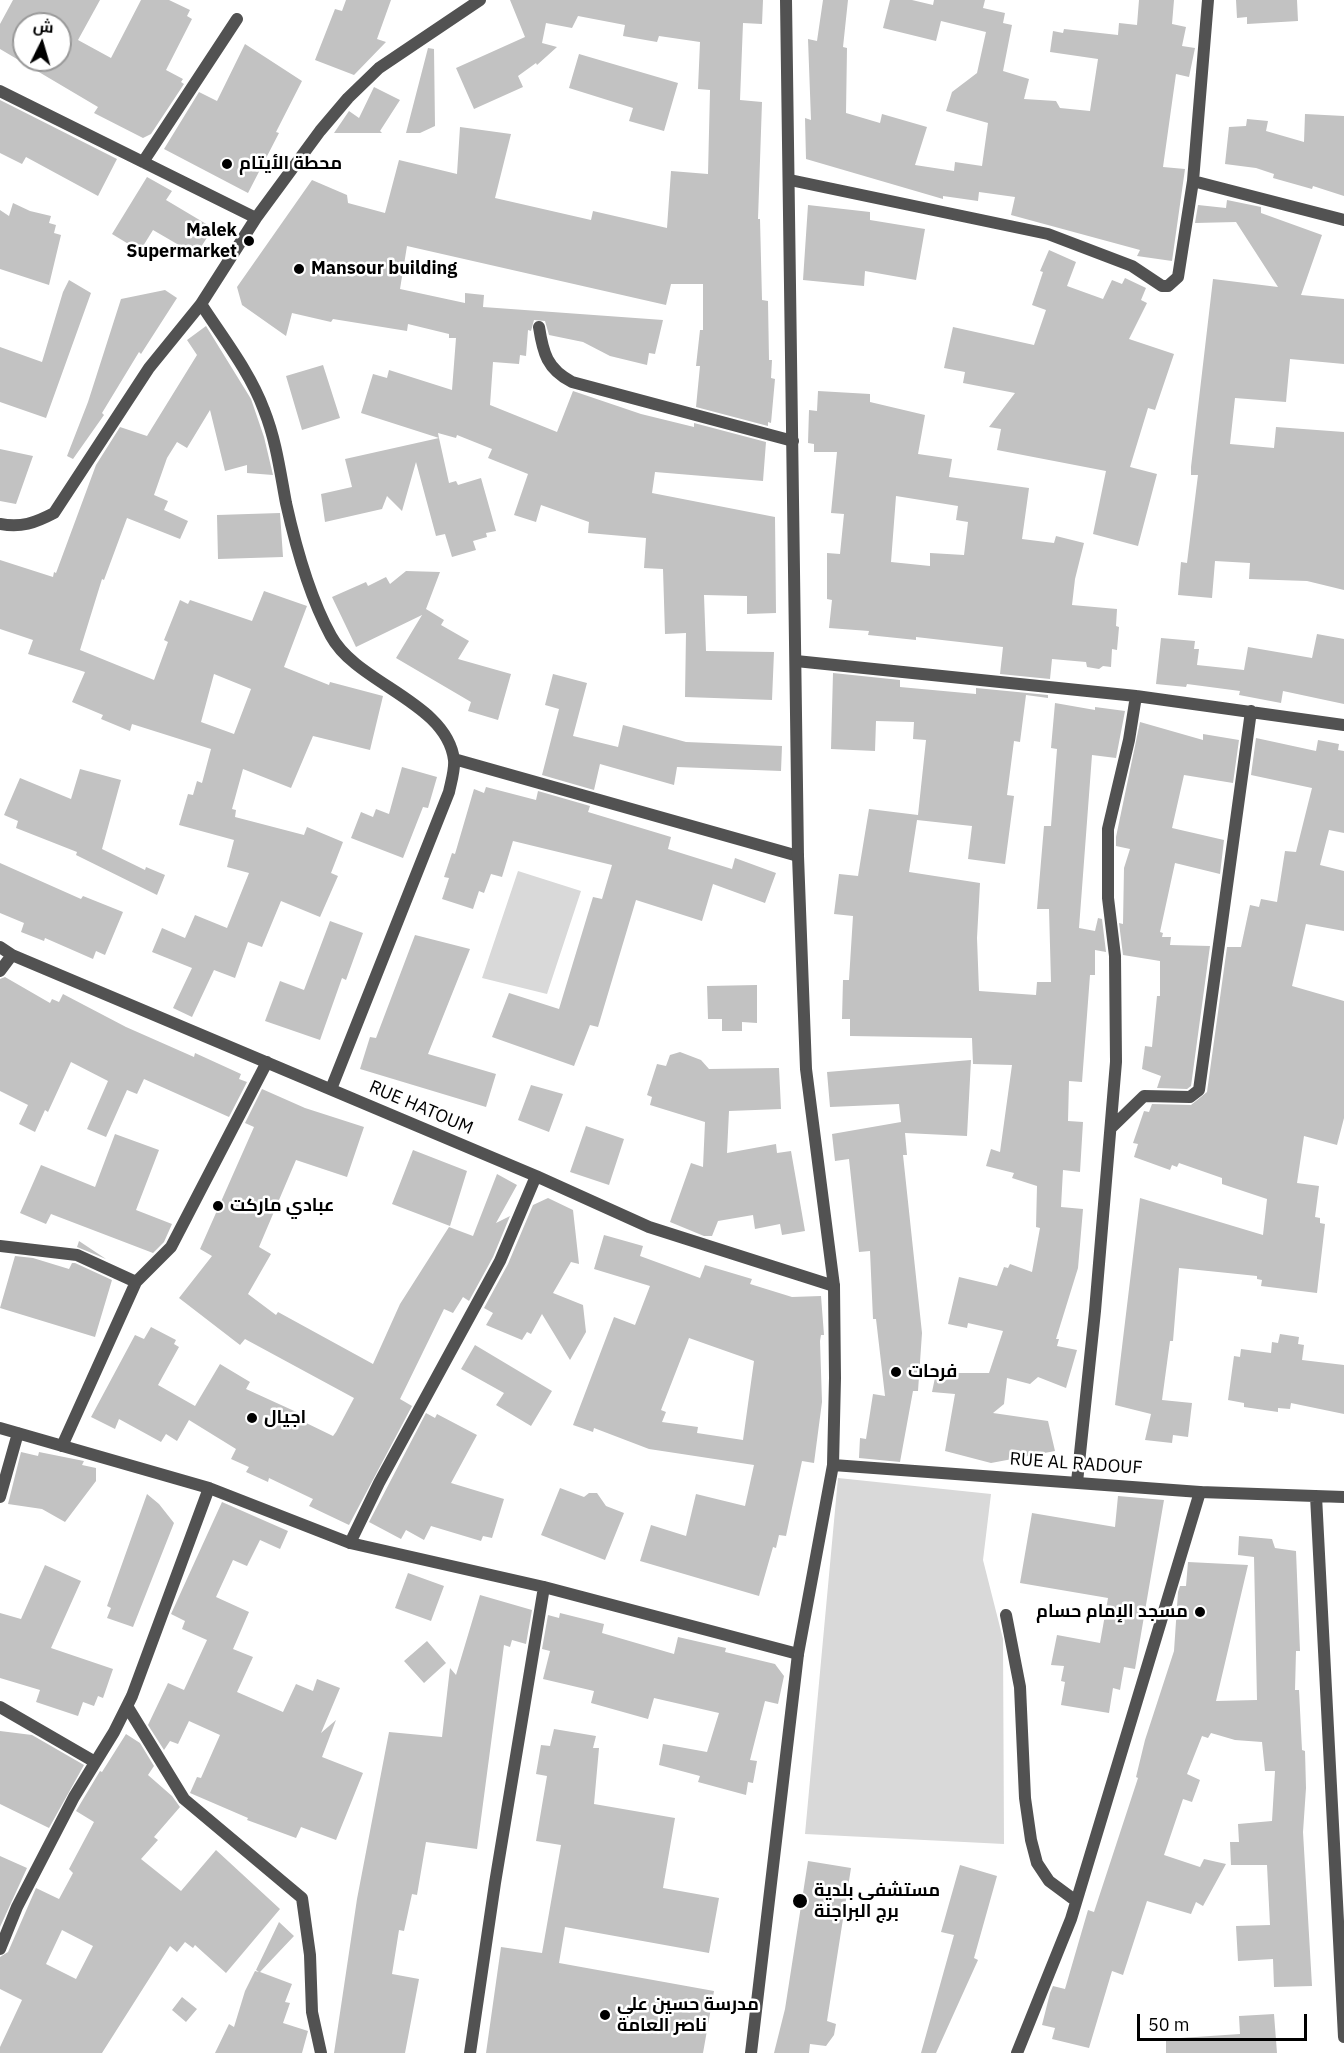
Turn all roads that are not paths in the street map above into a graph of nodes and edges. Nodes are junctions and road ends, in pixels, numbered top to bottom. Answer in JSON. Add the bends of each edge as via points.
{"nodes":[{"id":1,"x":480,"y":0,"type":"edge"},
{"id":2,"x":786,"y":0,"type":"edge"},
{"id":3,"x":1208,"y":0,"type":"edge"},
{"id":4,"x":237,"y":20,"type":"dead end"},
{"id":5,"x":0,"y":91,"type":"edge"},
{"id":6,"x":143,"y":162,"type":"junction"},
{"id":7,"x":790,"y":180,"type":"junction"},
{"id":8,"x":1193,"y":181,"type":"junction"},
{"id":9,"x":256,"y":218,"type":"junction"},
{"id":10,"x":1344,"y":220,"type":"edge"},
{"id":11,"x":201,"y":304,"type":"junction"},
{"id":12,"x":539,"y":327,"type":"dead end"},
{"id":13,"x":793,"y":441,"type":"junction"},
{"id":14,"x":0,"y":524,"type":"edge"},
{"id":15,"x":796,"y":661,"type":"junction"},
{"id":16,"x":1136,"y":696,"type":"junction"},
{"id":17,"x":1251,"y":711,"type":"junction"},
{"id":18,"x":1344,"y":725,"type":"edge"},
{"id":19,"x":454,"y":759,"type":"junction"},
{"id":20,"x":798,"y":856,"type":"junction"},
{"id":21,"x":0,"y":947,"type":"edge"},
{"id":22,"x":12,"y":955,"type":"junction"},
{"id":23,"x":0,"y":971,"type":"edge"},
{"id":24,"x":267,"y":1062,"type":"junction"},
{"id":25,"x":331,"y":1089,"type":"junction"},
{"id":26,"x":1111,"y":1128,"type":"junction"},
{"id":27,"x":536,"y":1176,"type":"junction"},
{"id":28,"x":0,"y":1246,"type":"edge"},
{"id":29,"x":136,"y":1282,"type":"junction"},
{"id":30,"x":834,"y":1286,"type":"junction"},
{"id":31,"x":0,"y":1428,"type":"edge"},
{"id":32,"x":18,"y":1433,"type":"junction"},
{"id":33,"x":62,"y":1446,"type":"junction"},
{"id":34,"x":832,"y":1465,"type":"junction"},
{"id":35,"x":1077,"y":1482,"type":"junction"},
{"id":36,"x":209,"y":1488,"type":"junction"},
{"id":37,"x":1200,"y":1492,"type":"junction"},
{"id":38,"x":1317,"y":1496,"type":"junction"},
{"id":39,"x":0,"y":1497,"type":"edge"},
{"id":40,"x":1344,"y":1497,"type":"edge"},
{"id":41,"x":350,"y":1543,"type":"junction"},
{"id":42,"x":544,"y":1587,"type":"junction"},
{"id":43,"x":1006,"y":1615,"type":"dead end"},
{"id":44,"x":798,"y":1654,"type":"junction"},
{"id":45,"x":127,"y":1706,"type":"junction"},
{"id":46,"x":0,"y":1707,"type":"edge"},
{"id":47,"x":95,"y":1762,"type":"junction"},
{"id":48,"x":1076,"y":1901,"type":"junction"},
{"id":49,"x":0,"y":1948,"type":"edge"},
{"id":50,"x":1341,"y":1953,"type":"edge"},
{"id":51,"x":1344,"y":2037,"type":"edge"},
{"id":52,"x":321,"y":2053,"type":"edge"},
{"id":53,"x":470,"y":2053,"type":"edge"},
{"id":54,"x":751,"y":2053,"type":"edge"},
{"id":55,"x":1017,"y":2053,"type":"edge"}],
"edges":[{"from":1,"to":9,"type":"street","via":[[379,68],[348,98]]},
{"from":2,"to":7,"type":"street"},
{"from":3,"to":8,"type":"street"},
{"from":4,"to":6,"type":"street"},
{"from":5,"to":6,"type":"street"},
{"from":6,"to":9,"type":"street"},
{"from":7,"to":8,"type":"street","via":[[1048,234],[1132,266],[1162,286],[1174,283],[1178,277]]},
{"from":7,"to":13,"type":"street"},
{"from":8,"to":10,"type":"street"},
{"from":9,"to":11,"type":"street"},
{"from":11,"to":14,"type":"street","via":[[149,368],[54,513],[17,527]]},
{"from":11,"to":19,"type":"street","via":[[264,410],[279,457],[286,503],[321,618],[335,643],[352,660],[430,718]]},
{"from":12,"to":13,"type":"street","via":[[549,364],[572,382]]},
{"from":13,"to":15,"type":"street"},
{"from":15,"to":16,"type":"street"},
{"from":15,"to":20,"type":"street"},
{"from":16,"to":17,"type":"street"},
{"from":16,"to":26,"type":"street","via":[[1108,829],[1108,898],[1115,956],[1116,1062]]},
{"from":17,"to":18,"type":"street"},
{"from":17,"to":26,"type":"street","via":[[1199,1090],[1190,1097],[1144,1096]]},
{"from":19,"to":20,"type":"street"},
{"from":19,"to":25,"type":"street","via":[[449,792]]},
{"from":20,"to":30,"type":"street","via":[[806,1070]]},
{"from":21,"to":22,"type":"street","name":"RUE HATOUM"},
{"from":22,"to":23,"type":"street"},
{"from":22,"to":24,"type":"street","name":"RUE HATOUM"},
{"from":24,"to":25,"type":"street","name":"RUE HATOUM"},
{"from":24,"to":29,"type":"street","via":[[171,1247]]},
{"from":25,"to":27,"type":"street","name":"RUE HATOUM"},
{"from":26,"to":35,"type":"street"},
{"from":27,"to":30,"type":"street","name":"RUE HATOUM","via":[[650,1227]]},
{"from":27,"to":41,"type":"street","via":[[500,1261]]},
{"from":28,"to":29,"type":"street","via":[[78,1255]]},
{"from":29,"to":33,"type":"street"},
{"from":30,"to":34,"type":"street"},
{"from":31,"to":32,"type":"street"},
{"from":32,"to":33,"type":"street"},
{"from":32,"to":39,"type":"street"},
{"from":33,"to":36,"type":"street"},
{"from":34,"to":35,"type":"street","name":"RUE AL RADOUF"},
{"from":34,"to":44,"type":"street"},
{"from":35,"to":37,"type":"street","name":"RUE AL RADOUF"},
{"from":36,"to":41,"type":"street"},
{"from":36,"to":45,"type":"street"},
{"from":37,"to":38,"type":"street","name":"RUE AL RADOUF"},
{"from":37,"to":48,"type":"street"},
{"from":38,"to":40,"type":"street","name":"RUE AL RADOUF"},
{"from":38,"to":50,"type":"street"},
{"from":41,"to":42,"type":"street"},
{"from":42,"to":44,"type":"street"},
{"from":42,"to":53,"type":"street"},
{"from":43,"to":48,"type":"street","via":[[1020,1687],[1031,1840],[1037,1863],[1049,1881]]},
{"from":44,"to":54,"type":"street"},
{"from":45,"to":47,"type":"street"},
{"from":45,"to":52,"type":"street","via":[[184,1799],[302,1898],[312,2012]]},
{"from":46,"to":47,"type":"street"},
{"from":47,"to":49,"type":"street","via":[[17,1907]]},
{"from":48,"to":55,"type":"street"},
{"from":50,"to":51,"type":"street"}]}
